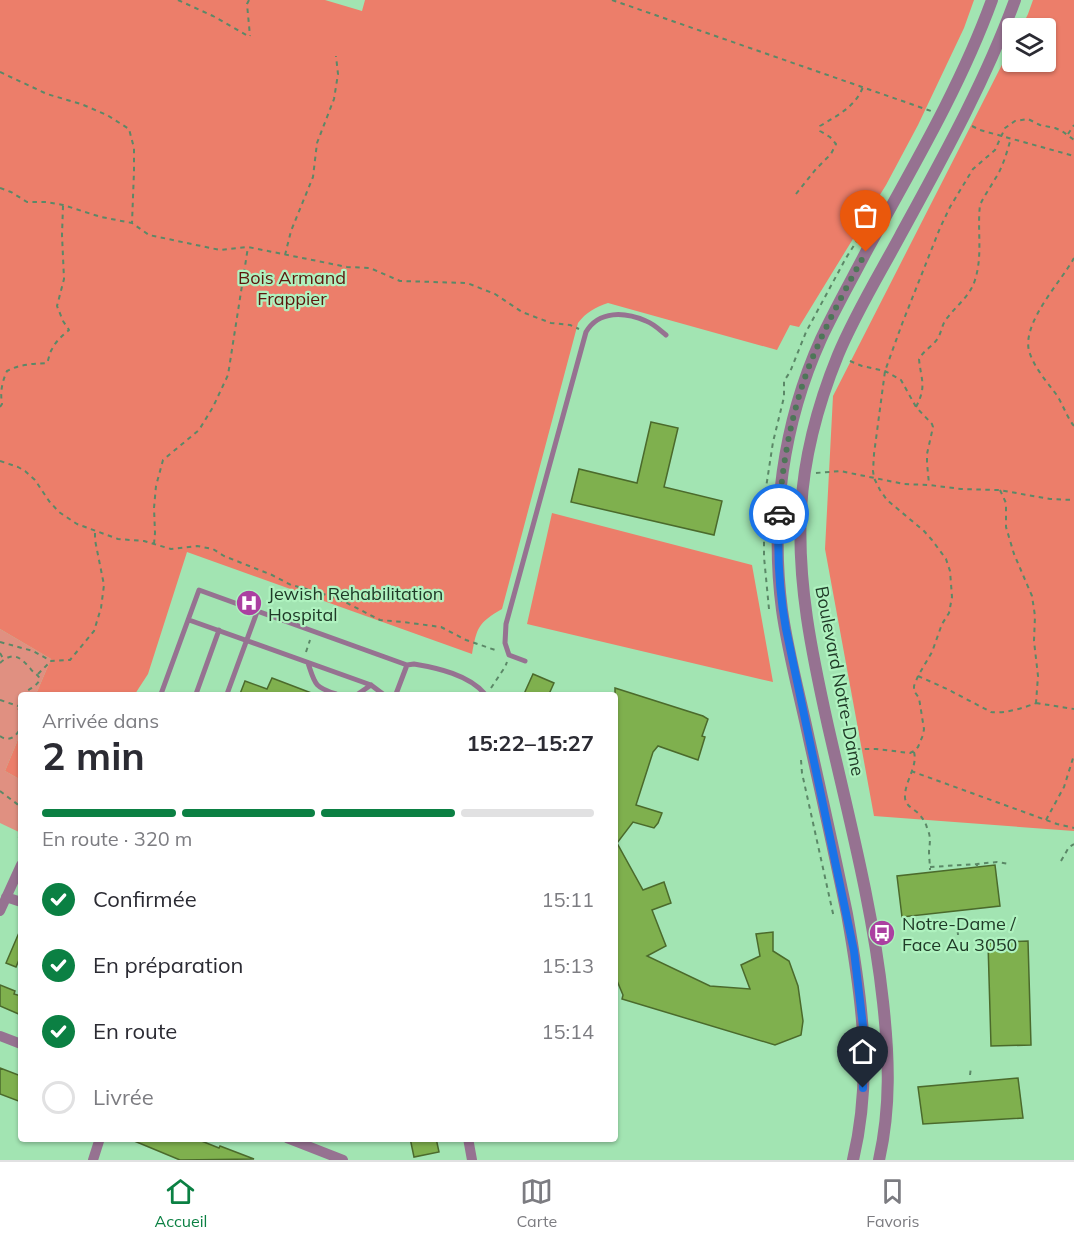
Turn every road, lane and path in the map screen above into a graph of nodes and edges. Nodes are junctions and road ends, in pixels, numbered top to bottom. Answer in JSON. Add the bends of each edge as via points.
{"nodes":[{"id":1,"x":178,"y":0,"type":"edge"},
{"id":2,"x":249,"y":0,"type":"edge"},
{"id":3,"x":612,"y":0,"type":"edge"},
{"id":4,"x":992,"y":0,"type":"edge"},
{"id":5,"x":1016,"y":0,"type":"edge"},
{"id":6,"x":336,"y":56,"type":"dead end"},
{"id":7,"x":0,"y":72,"type":"edge"},
{"id":8,"x":863,"y":87,"type":"junction"},
{"id":9,"x":931,"y":111,"type":"dead end"},
{"id":10,"x":970,"y":124,"type":"dead end"},
{"id":11,"x":1074,"y":125,"type":"edge"},
{"id":12,"x":1068,"y":135,"type":"junction"},
{"id":13,"x":1002,"y":136,"type":"junction"},
{"id":14,"x":1011,"y":138,"type":"junction"},
{"id":15,"x":1074,"y":140,"type":"edge"},
{"id":16,"x":1074,"y":156,"type":"edge"},
{"id":17,"x":0,"y":188,"type":"edge"},
{"id":18,"x":796,"y":194,"type":"dead end"},
{"id":19,"x":63,"y":205,"type":"junction"},
{"id":20,"x":132,"y":223,"type":"junction"},
{"id":21,"x":248,"y":247,"type":"junction"},
{"id":22,"x":285,"y":255,"type":"junction"},
{"id":23,"x":1074,"y":258,"type":"edge"},
{"id":24,"x":586,"y":332,"type":"junction"},
{"id":25,"x":806,"y":332,"type":"dead end"},
{"id":26,"x":666,"y":335,"type":"dead end"},
{"id":27,"x":845,"y":359,"type":"dead end"},
{"id":28,"x":885,"y":371,"type":"junction"},
{"id":29,"x":0,"y":407,"type":"edge"},
{"id":30,"x":916,"y":407,"type":"junction"},
{"id":31,"x":1074,"y":426,"type":"edge"},
{"id":32,"x":771,"y":450,"type":"dead end"},
{"id":33,"x":0,"y":461,"type":"edge"},
{"id":34,"x":813,"y":472,"type":"dead end"},
{"id":35,"x":874,"y":478,"type":"junction"},
{"id":36,"x":929,"y":485,"type":"junction"},
{"id":37,"x":999,"y":490,"type":"junction"},
{"id":38,"x":1074,"y":500,"type":"edge"},
{"id":39,"x":95,"y":530,"type":"junction"},
{"id":40,"x":154,"y":544,"type":"junction"},
{"id":41,"x":257,"y":612,"type":"junction"},
{"id":42,"x":189,"y":620,"type":"junction"},
{"id":43,"x":219,"y":630,"type":"junction"},
{"id":44,"x":313,"y":632,"type":"junction"},
{"id":45,"x":247,"y":640,"type":"junction"},
{"id":46,"x":0,"y":642,"type":"edge"},
{"id":47,"x":0,"y":652,"type":"edge"},
{"id":48,"x":509,"y":655,"type":"junction"},
{"id":49,"x":4,"y":660,"type":"junction"},
{"id":50,"x":51,"y":661,"type":"junction"},
{"id":51,"x":525,"y":661,"type":"dead end"},
{"id":52,"x":305,"y":662,"type":"junction"},
{"id":53,"x":0,"y":663,"type":"edge"},
{"id":54,"x":407,"y":665,"type":"junction"},
{"id":55,"x":37,"y":674,"type":"junction"},
{"id":56,"x":918,"y":676,"type":"junction"},
{"id":57,"x":371,"y":686,"type":"junction"},
{"id":58,"x":26,"y":692,"type":"edge"},
{"id":59,"x":162,"y":692,"type":"edge"},
{"id":60,"x":197,"y":692,"type":"edge"},
{"id":61,"x":228,"y":692,"type":"edge"},
{"id":62,"x":330,"y":692,"type":"edge"},
{"id":63,"x":361,"y":692,"type":"edge"},
{"id":64,"x":380,"y":692,"type":"edge"},
{"id":65,"x":397,"y":692,"type":"edge"},
{"id":66,"x":483,"y":692,"type":"edge"},
{"id":67,"x":487,"y":692,"type":"edge"},
{"id":68,"x":0,"y":700,"type":"edge"},
{"id":69,"x":1036,"y":703,"type":"junction"},
{"id":70,"x":18,"y":706,"type":"edge"},
{"id":71,"x":1074,"y":709,"type":"edge"},
{"id":72,"x":18,"y":733,"type":"edge"},
{"id":73,"x":0,"y":736,"type":"edge"},
{"id":74,"x":914,"y":751,"type":"junction"},
{"id":75,"x":843,"y":753,"type":"dead end"},
{"id":76,"x":801,"y":755,"type":"dead end"},
{"id":77,"x":1074,"y":755,"type":"edge"},
{"id":78,"x":911,"y":771,"type":"junction"},
{"id":79,"x":0,"y":791,"type":"edge"},
{"id":80,"x":18,"y":805,"type":"edge"},
{"id":81,"x":1046,"y":820,"type":"junction"},
{"id":82,"x":1074,"y":828,"type":"edge"},
{"id":83,"x":1074,"y":844,"type":"edge"},
{"id":84,"x":1061,"y":861,"type":"dead end"},
{"id":85,"x":1009,"y":864,"type":"dead end"},
{"id":86,"x":18,"y":871,"type":"edge"},
{"id":87,"x":6,"y":897,"type":"junction"},
{"id":88,"x":18,"y":901,"type":"edge"},
{"id":89,"x":0,"y":911,"type":"edge"},
{"id":90,"x":835,"y":922,"type":"dead end"},
{"id":91,"x":957,"y":923,"type":"dead end"},
{"id":92,"x":958,"y":935,"type":"dead end"},
{"id":93,"x":0,"y":1036,"type":"edge"},
{"id":94,"x":18,"y":1043,"type":"edge"},
{"id":95,"x":971,"y":1067,"type":"dead end"},
{"id":96,"x":970,"y":1075,"type":"dead end"},
{"id":97,"x":99,"y":1142,"type":"edge"},
{"id":98,"x":302,"y":1142,"type":"edge"},
{"id":99,"x":469,"y":1142,"type":"edge"},
{"id":100,"x":93,"y":1160,"type":"edge"},
{"id":101,"x":343,"y":1160,"type":"edge"},
{"id":102,"x":472,"y":1160,"type":"edge"},
{"id":103,"x":853,"y":1160,"type":"edge"},
{"id":104,"x":879,"y":1160,"type":"edge"}],
"edges":[{"from":1,"to":2,"type":"path","via":[[250,36]]},
{"from":3,"to":8,"type":"path"},
{"from":4,"to":103,"type":"street","via":[[952,93],[822,338],[800,397],[782,476],[778,532],[783,613],[856,958],[861,1003],[863,1088]]},
{"from":5,"to":104,"type":"street","name":"Boulevard Notre-Dame","via":[[962,121],[842,346],[817,416],[804,476],[800,553],[807,621],[872,926],[885,1021],[888,1098]]},
{"from":6,"to":22,"type":"path","via":[[334,99],[317,143],[313,177]]},
{"from":7,"to":20,"type":"path","via":[[107,115],[129,129],[134,148]]},
{"from":8,"to":9,"type":"path"},
{"from":8,"to":18,"type":"path","via":[[845,110],[820,126],[820,131],[836,144]]},
{"from":10,"to":13,"type":"path"},
{"from":11,"to":12,"type":"path"},
{"from":12,"to":13,"type":"path","via":[[1028,119],[1015,121]]},
{"from":12,"to":15,"type":"path"},
{"from":13,"to":14,"type":"path"},
{"from":13,"to":28,"type":"path","via":[[950,207]]},
{"from":14,"to":16,"type":"path"},
{"from":14,"to":30,"type":"path","via":[[1005,159],[980,205],[976,278],[966,298],[948,316],[935,342],[919,359],[923,384]]},
{"from":17,"to":19,"type":"path","via":[[27,202]]},
{"from":19,"to":20,"type":"path"},
{"from":19,"to":29,"type":"path","via":[[64,279],[57,306],[69,330],[58,339],[47,363],[16,366],[7,371],[1,386]]},
{"from":20,"to":21,"type":"path","via":[[149,235],[220,250]]},
{"from":21,"to":22,"type":"path"},
{"from":21,"to":40,"type":"path","via":[[228,375],[199,430],[163,460],[156,486]]},
{"from":22,"to":24,"type":"path","via":[[370,268],[400,281],[467,283],[495,294],[522,312]]},
{"from":23,"to":31,"type":"path","via":[[1037,314],[1030,329],[1029,350]]},
{"from":24,"to":26,"type":"lane","via":[[595,320],[618,314],[647,321]]},
{"from":24,"to":48,"type":"lane","via":[[506,624]]},
{"from":25,"to":32,"type":"path","via":[[785,379]]},
{"from":27,"to":28,"type":"path"},
{"from":28,"to":30,"type":"path","via":[[902,381]]},
{"from":28,"to":35,"type":"path"},
{"from":30,"to":36,"type":"path","via":[[933,427],[927,454]]},
{"from":33,"to":39,"type":"path","via":[[18,467],[35,480],[59,512]]},
{"from":34,"to":35,"type":"path","via":[[840,471]]},
{"from":35,"to":36,"type":"path"},
{"from":35,"to":56,"type":"path","via":[[887,500],[932,540],[950,571],[949,613]]},
{"from":36,"to":37,"type":"path"},
{"from":37,"to":38,"type":"path"},
{"from":37,"to":69,"type":"path","via":[[1006,503],[1006,527],[1014,554],[1032,596],[1038,676]]},
{"from":39,"to":40,"type":"path","via":[[118,539]]},
{"from":39,"to":50,"type":"path","via":[[104,585],[98,621],[70,660]]},
{"from":40,"to":48,"type":"path","via":[[171,549],[213,549],[380,620],[441,627]]},
{"from":41,"to":42,"type":"lane","via":[[200,590]]},
{"from":41,"to":44,"type":"lane"},
{"from":41,"to":45,"type":"lane"},
{"from":42,"to":43,"type":"lane"},
{"from":42,"to":59,"type":"lane"},
{"from":43,"to":45,"type":"lane"},
{"from":43,"to":60,"type":"lane"},
{"from":44,"to":52,"type":"path"},
{"from":44,"to":54,"type":"lane"},
{"from":45,"to":52,"type":"lane"},
{"from":45,"to":61,"type":"lane"},
{"from":46,"to":50,"type":"path","via":[[33,651]]},
{"from":47,"to":49,"type":"path"},
{"from":48,"to":51,"type":"lane"},
{"from":48,"to":67,"type":"path"},
{"from":49,"to":53,"type":"path"},
{"from":49,"to":55,"type":"path","via":[[18,657]]},
{"from":50,"to":55,"type":"path"},
{"from":52,"to":57,"type":"lane"},
{"from":52,"to":62,"type":"lane","via":[[316,685]]},
{"from":54,"to":65,"type":"lane"},
{"from":54,"to":66,"type":"lane","via":[[421,665],[463,678]]},
{"from":55,"to":58,"type":"path","via":[[38,683]]},
{"from":56,"to":69,"type":"path","via":[[991,712]]},
{"from":56,"to":74,"type":"path","via":[[914,691],[919,698],[924,729]]},
{"from":57,"to":63,"type":"lane"},
{"from":57,"to":64,"type":"lane"},
{"from":68,"to":70,"type":"path"},
{"from":69,"to":71,"type":"path"},
{"from":72,"to":73,"type":"path","via":[[7,739]]},
{"from":74,"to":75,"type":"path","via":[[855,749]]},
{"from":74,"to":78,"type":"path"},
{"from":76,"to":90,"type":"path"},
{"from":77,"to":81,"type":"path","via":[[1064,787]]},
{"from":78,"to":81,"type":"path"},
{"from":78,"to":85,"type":"path","via":[[906,802],[928,828],[930,868]]},
{"from":79,"to":80,"type":"path"},
{"from":81,"to":82,"type":"path"},
{"from":83,"to":84,"type":"path"},
{"from":86,"to":87,"type":"street"},
{"from":87,"to":88,"type":"street"},
{"from":87,"to":89,"type":"street"},
{"from":91,"to":92,"type":"path"},
{"from":93,"to":94,"type":"street"},
{"from":95,"to":96,"type":"path"},
{"from":97,"to":100,"type":"street"},
{"from":98,"to":101,"type":"street"},
{"from":99,"to":102,"type":"street"}]}
